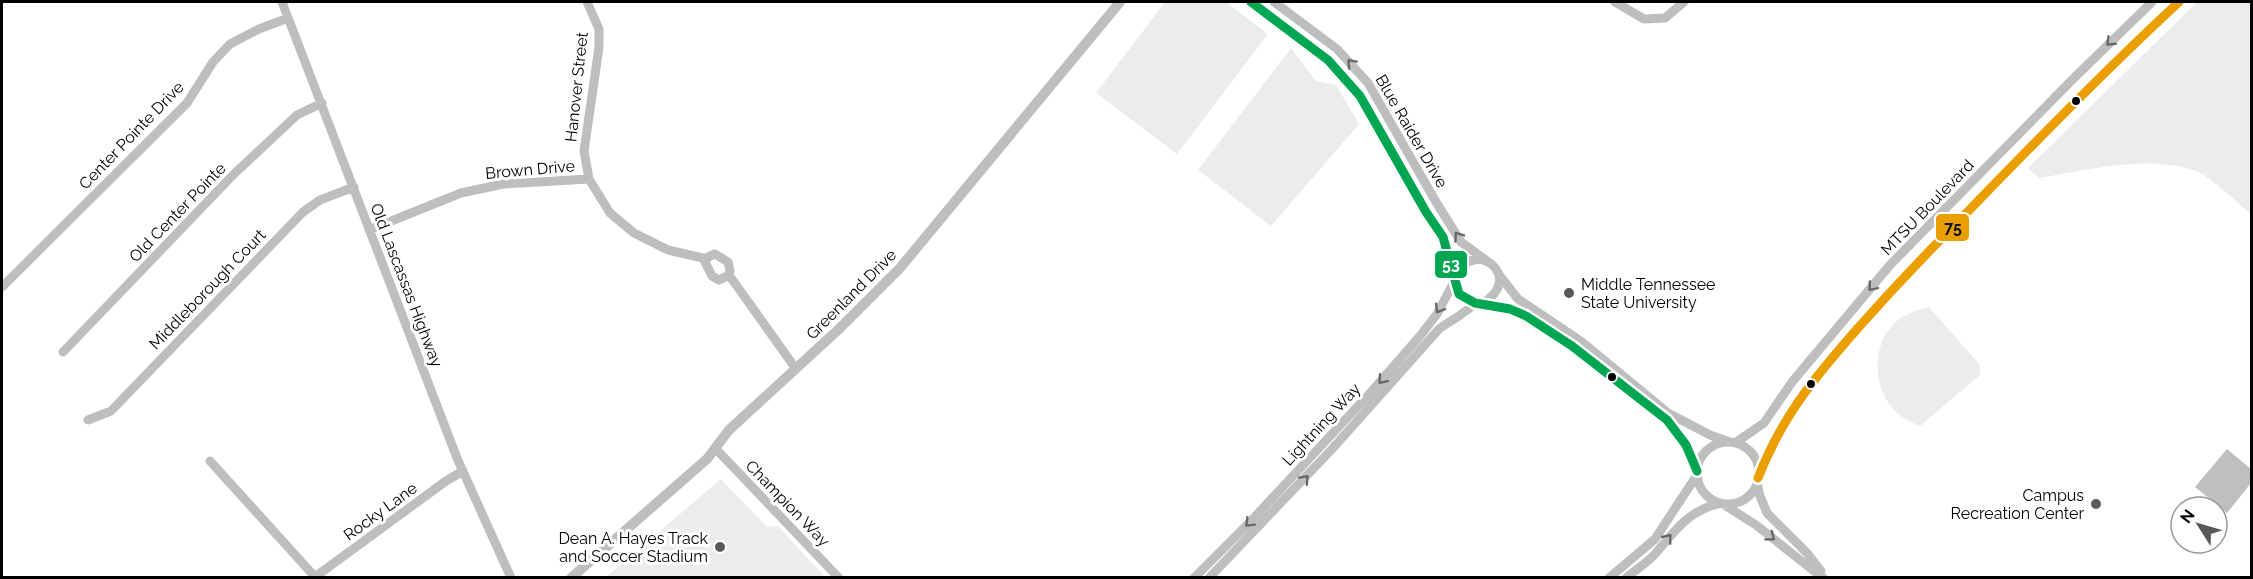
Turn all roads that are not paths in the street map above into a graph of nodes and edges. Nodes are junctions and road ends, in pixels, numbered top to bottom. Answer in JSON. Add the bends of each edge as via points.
{"nodes":[{"id":1,"x":282,"y":2,"type":"edge"},
{"id":2,"x":587,"y":2,"type":"edge"},
{"id":3,"x":1120,"y":2,"type":"edge"},
{"id":4,"x":1251,"y":2,"type":"edge"},
{"id":5,"x":1274,"y":2,"type":"edge"},
{"id":6,"x":1615,"y":2,"type":"edge"},
{"id":7,"x":1684,"y":2,"type":"edge"},
{"id":8,"x":2152,"y":2,"type":"edge"},
{"id":9,"x":2179,"y":2,"type":"edge"},
{"id":10,"x":288,"y":18,"type":"junction"},
{"id":11,"x":322,"y":103,"type":"junction"},
{"id":12,"x":589,"y":179,"type":"junction"},
{"id":13,"x":354,"y":187,"type":"junction"},
{"id":14,"x":369,"y":230,"type":"junction"},
{"id":15,"x":707,"y":260,"type":"junction"},
{"id":16,"x":1487,"y":261,"type":"junction"},
{"id":17,"x":729,"y":275,"type":"junction"},
{"id":18,"x":1500,"y":276,"type":"junction"},
{"id":19,"x":1455,"y":278,"type":"junction"},
{"id":20,"x":2,"y":287,"type":"edge"},
{"id":21,"x":1478,"y":304,"type":"junction"},
{"id":22,"x":63,"y":351,"type":"dead end"},
{"id":23,"x":796,"y":369,"type":"junction"},
{"id":24,"x":88,"y":420,"type":"dead end"},
{"id":25,"x":1732,"y":443,"type":"junction"},
{"id":26,"x":716,"y":448,"type":"junction"},
{"id":27,"x":210,"y":461,"type":"dead end"},
{"id":28,"x":463,"y":471,"type":"junction"},
{"id":29,"x":1697,"y":473,"type":"junction"},
{"id":30,"x":1758,"y":481,"type":"junction"},
{"id":31,"x":1722,"y":503,"type":"junction"},
{"id":32,"x":316,"y":577,"type":"edge"},
{"id":33,"x":511,"y":578,"type":"edge"},
{"id":34,"x":571,"y":578,"type":"edge"},
{"id":35,"x":839,"y":578,"type":"edge"},
{"id":36,"x":1194,"y":578,"type":"edge"},
{"id":37,"x":1209,"y":578,"type":"edge"},
{"id":38,"x":1609,"y":578,"type":"edge"},
{"id":39,"x":1626,"y":578,"type":"edge"},
{"id":40,"x":1825,"y":578,"type":"edge"}],
"edges":[{"from":1,"to":10,"type":"street","name":"Old Lascassas Highway"},
{"from":2,"to":12,"type":"street","name":"Hanover Street","via":[[599,29],[584,151]]},
{"from":3,"to":23,"type":"street","name":"Greenland Drive","via":[[900,268]]},
{"from":4,"to":19,"type":"street","name":"Blue Raider Drive","via":[[1328,60],[1360,96],[1443,237]]},
{"from":16,"to":5,"type":"street","name":"Blue Raider Drive","one_way":true,"via":[[1461,242],[1368,83],[1337,49]]},
{"from":6,"to":7,"type":"street","via":[[1644,19],[1665,18]]},
{"from":8,"to":25,"type":"street","name":"MTSU Boulevard","one_way":true,"via":[[1890,265],[1792,382],[1764,423]]},
{"from":9,"to":30,"type":"street","name":"MTSU Boulevard","via":[[2081,94],[1827,363],[1783,423]]},
{"from":10,"to":11,"type":"street","name":"Old Lascassas Highway"},
{"from":10,"to":20,"type":"street","name":"Center Pointe Drive","via":[[230,44],[213,62],[187,103]]},
{"from":11,"to":13,"type":"street","name":"Old Lascassas Highway"},
{"from":11,"to":22,"type":"street","name":"Old Center Pointe","via":[[297,115],[233,175]]},
{"from":12,"to":14,"type":"street","name":"Brown Drive","via":[[503,184],[461,193]]},
{"from":12,"to":15,"type":"street","name":"Brown Drive","via":[[610,213],[634,233],[668,250]]},
{"from":13,"to":14,"type":"street","name":"Old Lascassas Highway"},
{"from":13,"to":24,"type":"street","name":"Middleborough Court","via":[[320,200],[303,212],[111,411]]},
{"from":14,"to":28,"type":"street","name":"Old Lascassas Highway"},
{"from":15,"to":17,"type":"street","via":[[712,276],[719,280]]},
{"from":15,"to":17,"type":"street","name":"Brown Drive","via":[[715,254],[723,258],[728,262]]},
{"from":16,"to":18,"type":"street"},
{"from":16,"to":19,"type":"street","via":[[1465,262]]},
{"from":17,"to":23,"type":"street","name":"Brown Drive"},
{"from":18,"to":21,"type":"street","via":[[1494,296]]},
{"from":18,"to":25,"type":"street","via":[[1518,299],[1582,342],[1668,413]]},
{"from":19,"to":21,"type":"street","via":[[1459,294]]},
{"from":19,"to":36,"type":"street","name":"Lightning Way","one_way":true,"via":[[1431,321],[1379,383]]},
{"from":21,"to":29,"type":"street","via":[[1526,316],[1668,420],[1686,446]]},
{"from":37,"to":21,"type":"street","name":"Lightning Way","one_way":true,"via":[[1439,329]]},
{"from":23,"to":26,"type":"street","name":"Greenland Drive","via":[[729,430]]},
{"from":25,"to":29,"type":"street","via":[[1720,443],[1704,453]]},
{"from":25,"to":30,"type":"street","via":[[1755,458]]},
{"from":26,"to":34,"type":"street","name":"Greenland Drive"},
{"from":26,"to":35,"type":"street","name":"Champion Way"},
{"from":27,"to":32,"type":"street"},
{"from":28,"to":32,"type":"street","name":"Rocky Lane"},
{"from":28,"to":33,"type":"street","name":"Old Lascassas Highway"},
{"from":29,"to":31,"type":"street","via":[[1701,489]]},
{"from":29,"to":38,"type":"street","via":[[1655,539]]},
{"from":30,"to":31,"type":"street","via":[[1747,497],[1733,504]]},
{"from":30,"to":40,"type":"street","via":[[1767,513]]},
{"from":39,"to":31,"type":"street","one_way":true,"via":[[1653,556],[1680,523],[1702,509]]},
{"from":31,"to":40,"type":"street","one_way":true}]}
